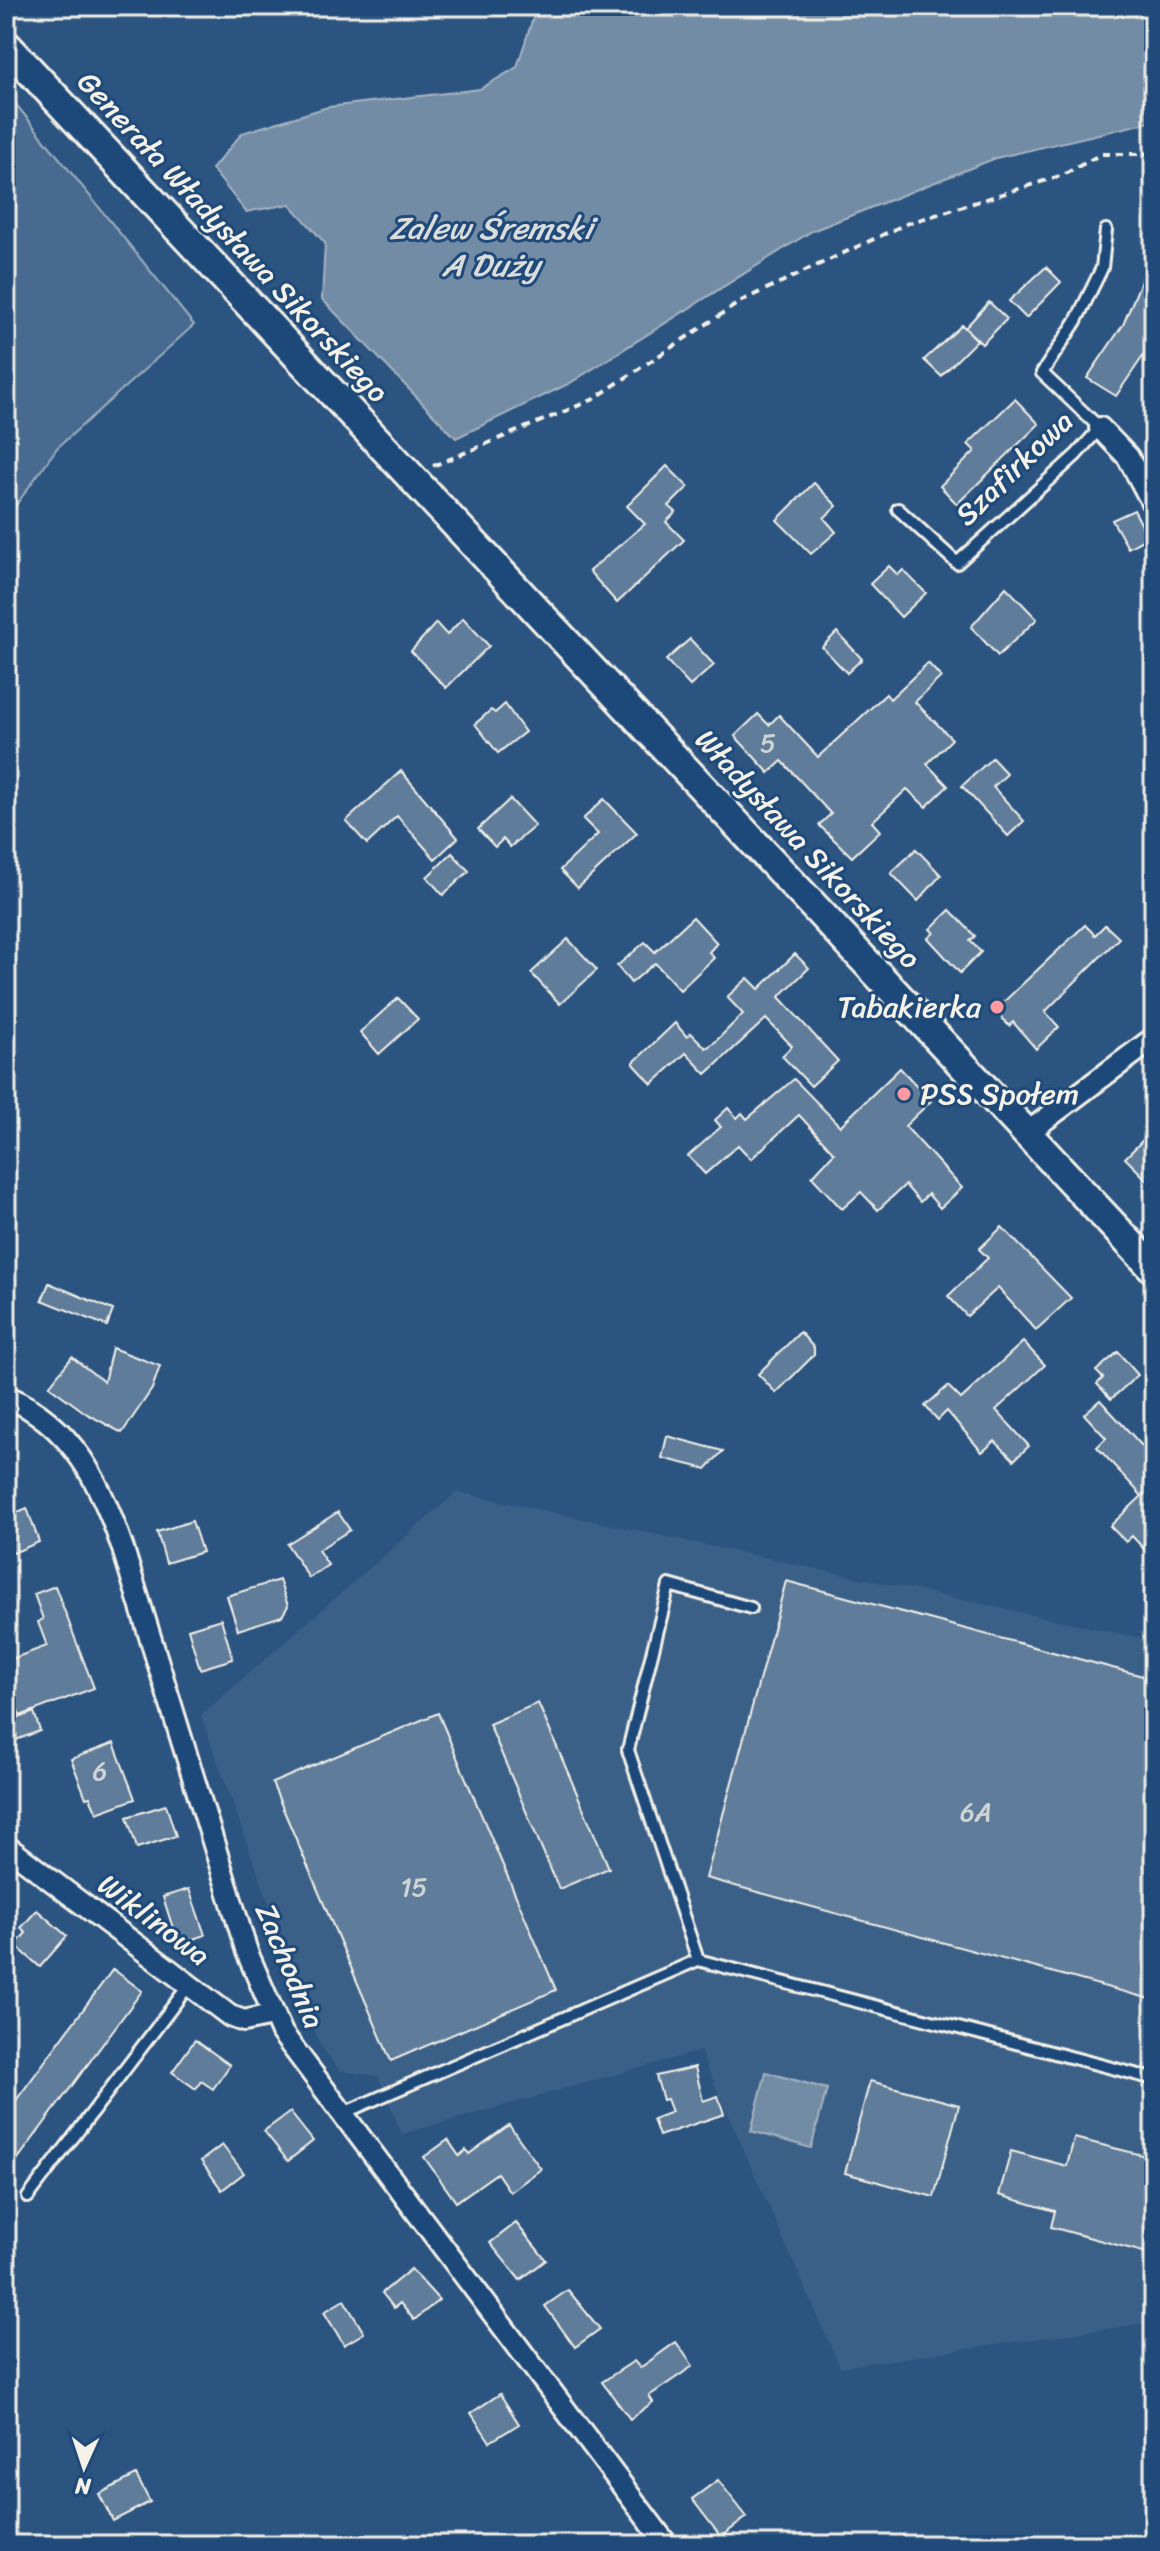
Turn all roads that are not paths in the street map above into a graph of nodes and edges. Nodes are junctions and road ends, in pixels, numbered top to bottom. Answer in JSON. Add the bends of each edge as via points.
{"nodes":[{"id":1,"x":6,"y":45,"type":"edge"},
{"id":2,"x":1106,"y":230,"type":"dead end"},
{"id":3,"x":1100,"y":428,"type":"junction"},
{"id":4,"x":411,"y":476,"type":"joint"},
{"id":5,"x":1154,"y":506,"type":"edge"},
{"id":6,"x":898,"y":509,"type":"dead end"},
{"id":7,"x":1154,"y":1038,"type":"edge"},
{"id":8,"x":1027,"y":1133,"type":"junction"},
{"id":9,"x":1154,"y":1269,"type":"edge"},
{"id":10,"x":6,"y":1396,"type":"edge"},
{"id":11,"x":751,"y":1608,"type":"dead end"},
{"id":12,"x":6,"y":1846,"type":"edge"},
{"id":13,"x":698,"y":1960,"type":"junction"},
{"id":14,"x":189,"y":1985,"type":"junction"},
{"id":15,"x":272,"y":2015,"type":"junction"},
{"id":16,"x":1154,"y":2079,"type":"edge"},
{"id":17,"x":340,"y":2115,"type":"junction"},
{"id":18,"x":28,"y":2197,"type":"dead end"},
{"id":19,"x":667,"y":2545,"type":"edge"}],
"edges":[{"from":1,"to":4,"type":"main road","name":"Generała Władysława Sikorskiego"},
{"from":2,"to":3,"type":"lane","via":[[1102,268],[1042,373]]},
{"from":3,"to":5,"type":"street","name":"Szafirkowa","via":[[1128,457]]},
{"from":3,"to":6,"type":"lane","name":"Szafirkowa","via":[[957,563]]},
{"from":4,"to":8,"type":"main road","name":"Władysława Sikorskiego"},
{"from":7,"to":8,"type":"street"},
{"from":8,"to":9,"type":"main road","name":"Władysława Sikorskiego"},
{"from":10,"to":15,"type":"street","name":"Zachodnia","via":[[33,1409],[63,1435],[102,1492],[247,1952]]},
{"from":11,"to":13,"type":"lane","via":[[669,1585],[628,1750]]},
{"from":12,"to":14,"type":"street","name":"Wiklinowa"},
{"from":13,"to":16,"type":"lane"},
{"from":13,"to":17,"type":"lane"},
{"from":14,"to":15,"type":"street","name":"Wiklinowa","via":[[236,2019]]},
{"from":14,"to":18,"type":"lane"},
{"from":15,"to":17,"type":"street","name":"Zachodnia"},
{"from":17,"to":19,"type":"street","name":"Zachodnia"}]}
